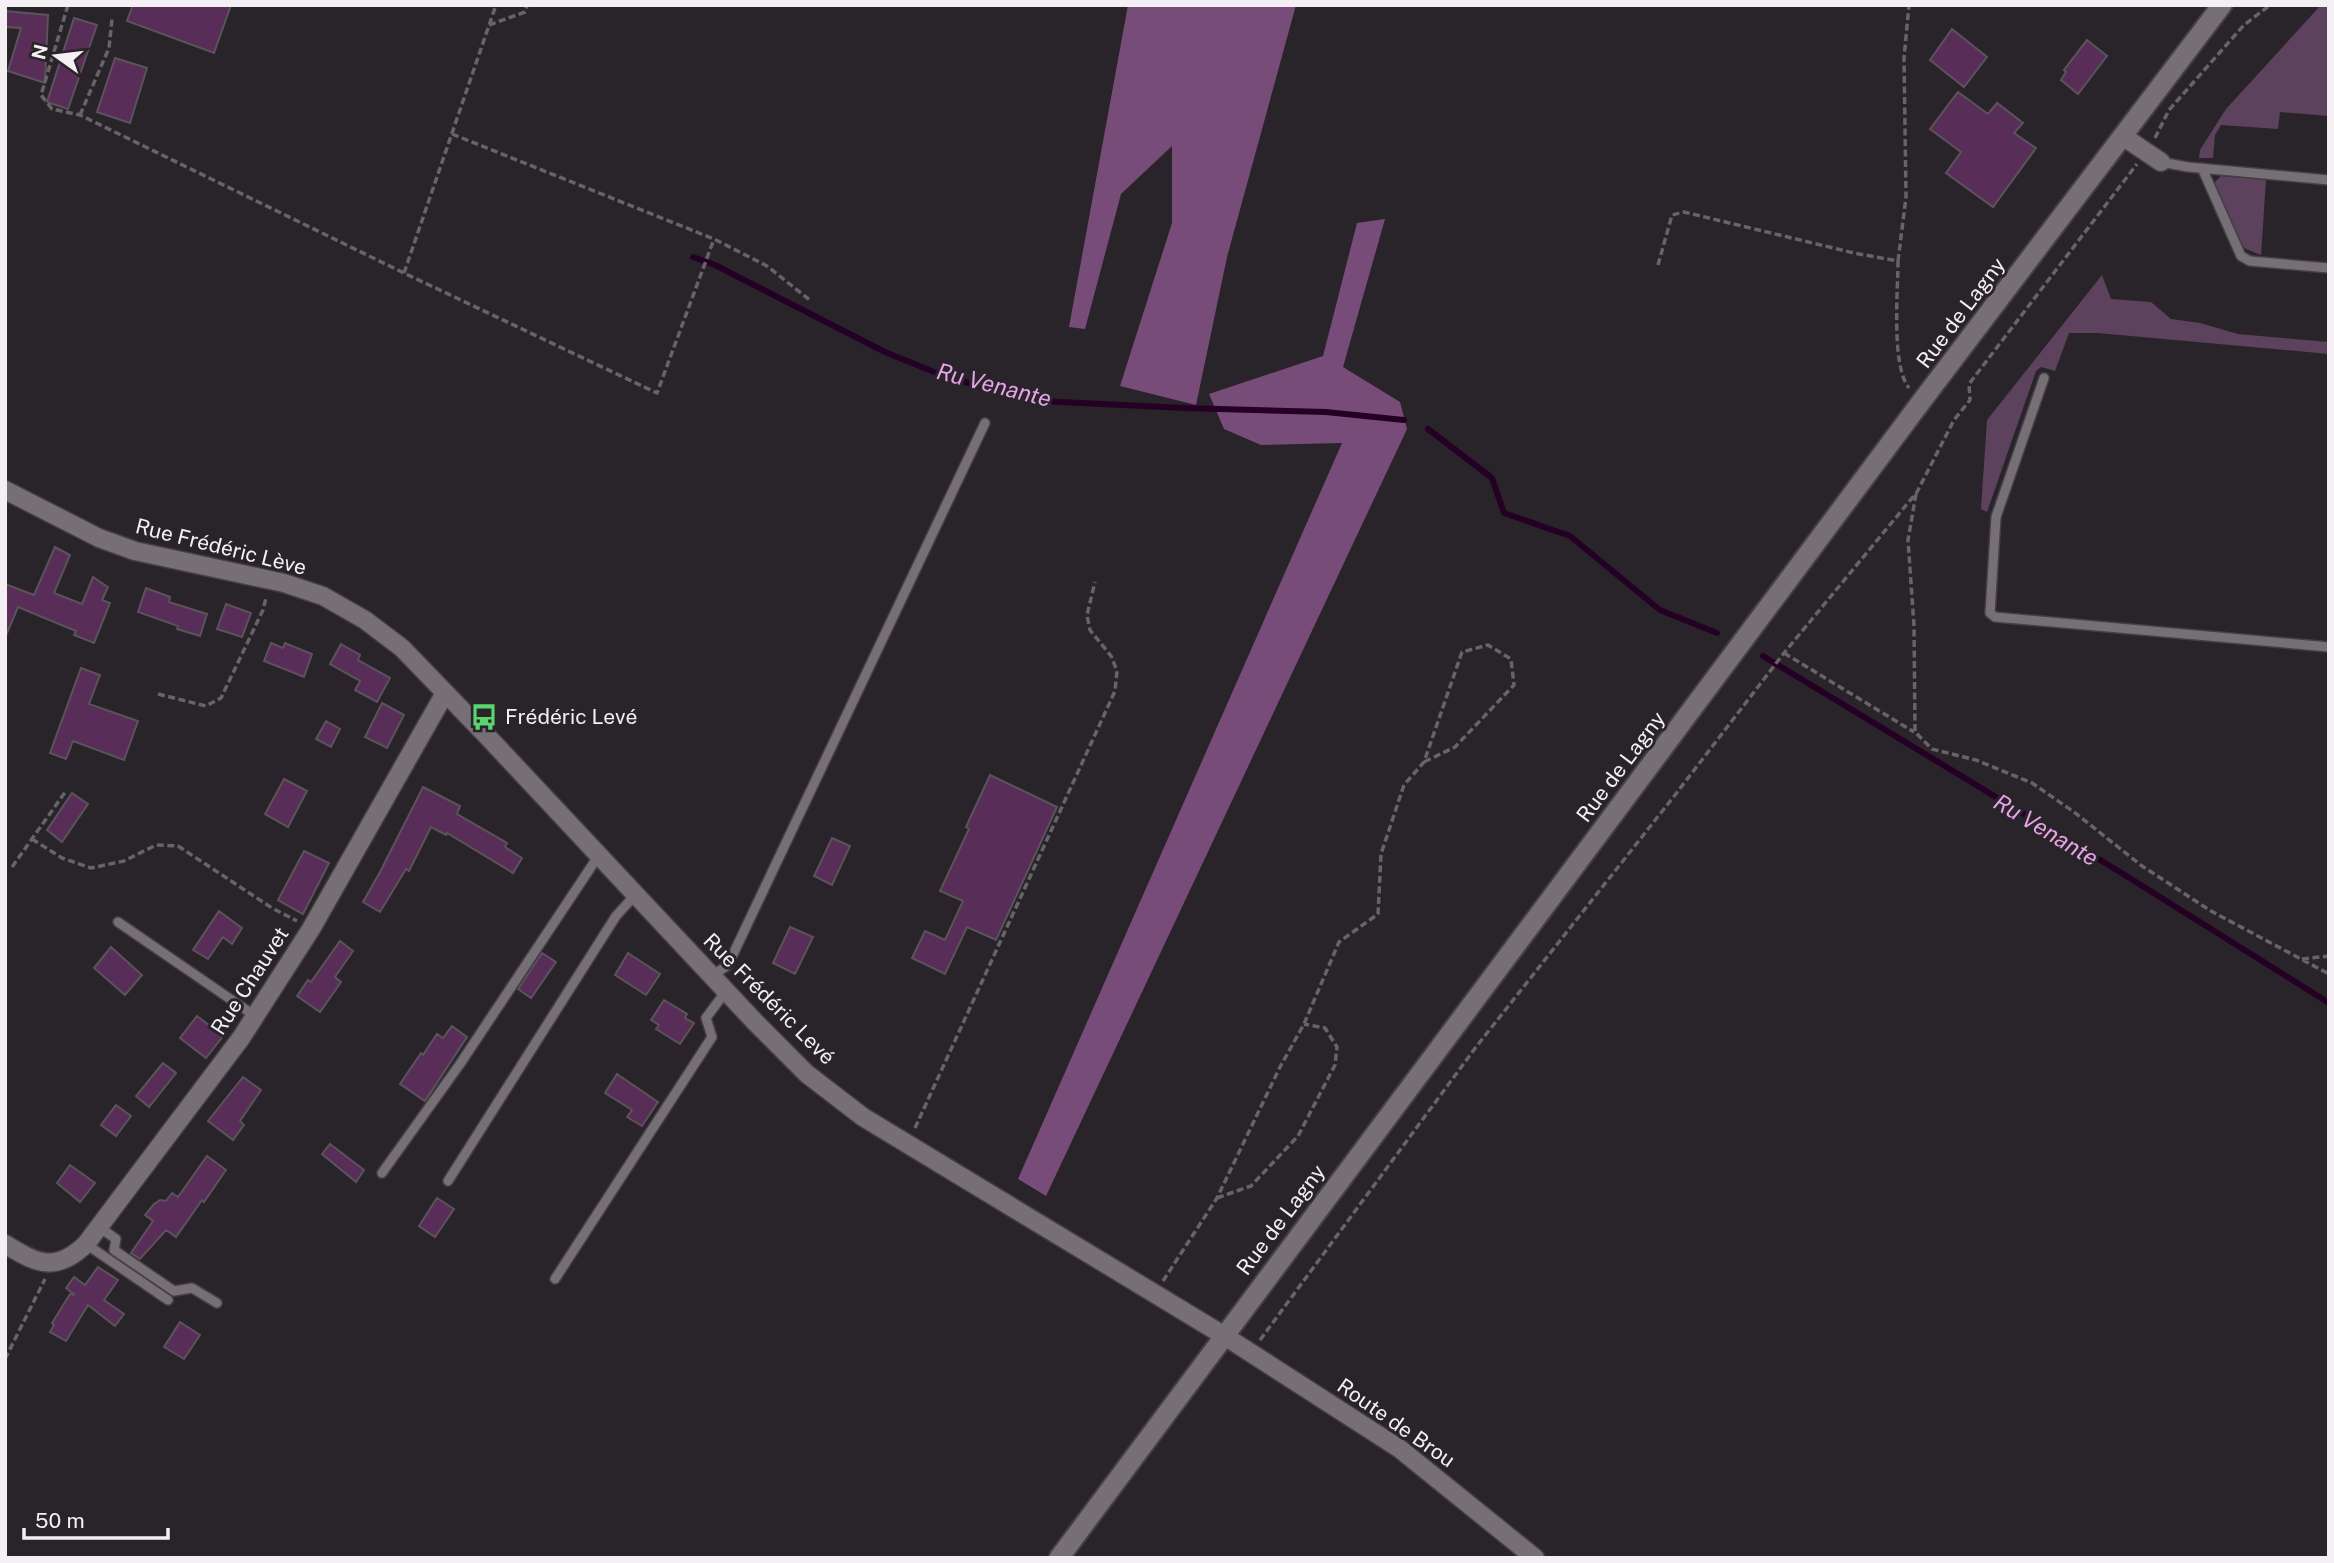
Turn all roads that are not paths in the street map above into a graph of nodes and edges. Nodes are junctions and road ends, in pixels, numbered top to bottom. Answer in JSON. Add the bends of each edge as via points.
{"nodes":[{"id":1,"x":2222,"y":5,"type":"edge"},
{"id":2,"x":2124,"y":136,"type":"junction"},
{"id":3,"x":2161,"y":162,"type":"joint"},
{"id":4,"x":2202,"y":168,"type":"junction"},
{"id":5,"x":2329,"y":180,"type":"edge"},
{"id":6,"x":2329,"y":268,"type":"edge"},
{"id":7,"x":2045,"y":378,"type":"dead end"},
{"id":8,"x":985,"y":423,"type":"dead end"},
{"id":9,"x":5,"y":490,"type":"edge"},
{"id":10,"x":2329,"y":648,"type":"edge"},
{"id":11,"x":445,"y":693,"type":"junction"},
{"id":12,"x":599,"y":855,"type":"junction"},
{"id":13,"x":636,"y":894,"type":"junction"},
{"id":14,"x":118,"y":922,"type":"dead end"},
{"id":15,"x":712,"y":976,"type":"junction"},
{"id":16,"x":726,"y":991,"type":"junction"},
{"id":17,"x":255,"y":1016,"type":"junction"},
{"id":18,"x":382,"y":1173,"type":"dead end"},
{"id":19,"x":448,"y":1181,"type":"dead end"},
{"id":20,"x":99,"y":1227,"type":"junction"},
{"id":21,"x":5,"y":1244,"type":"edge"},
{"id":22,"x":86,"y":1244,"type":"junction"},
{"id":23,"x":555,"y":1279,"type":"dead end"},
{"id":24,"x":168,"y":1300,"type":"dead end"},
{"id":25,"x":217,"y":1303,"type":"dead end"},
{"id":26,"x":1223,"y":1335,"type":"junction"},
{"id":27,"x":1059,"y":1558,"type":"edge"},
{"id":28,"x":1535,"y":1558,"type":"edge"}],
"edges":[{"from":1,"to":2,"type":"main road","name":"Rue de Lagny"},
{"from":2,"to":3,"type":"street"},
{"from":2,"to":26,"type":"main road","name":"Rue de Lagny"},
{"from":3,"to":4,"type":"lane"},
{"from":4,"to":5,"type":"lane"},
{"from":4,"to":6,"type":"lane","via":[[2241,256],[2250,261]]},
{"from":7,"to":10,"type":"lane","via":[[1997,517],[1990,613]]},
{"from":8,"to":15,"type":"lane","via":[[728,965]]},
{"from":9,"to":11,"type":"street","name":"Rue Frédéric Lève","via":[[99,538],[135,551],[323,596],[402,648]]},
{"from":11,"to":12,"type":"street","name":"Rue Frédéric Levé"},
{"from":11,"to":17,"type":"street","name":"Rue Chauvet","via":[[311,929]]},
{"from":12,"to":13,"type":"street","name":"Rue Frédéric Levé"},
{"from":12,"to":18,"type":"lane"},
{"from":13,"to":15,"type":"street","name":"Rue Frédéric Levé"},
{"from":13,"to":19,"type":"lane","via":[[616,916]]},
{"from":14,"to":17,"type":"lane"},
{"from":15,"to":16,"type":"street","name":"Rue Frédéric Levé"},
{"from":16,"to":23,"type":"lane","via":[[706,1018],[712,1037]]},
{"from":16,"to":26,"type":"street","name":"Rue Frédéric Levé","via":[[807,1074],[863,1116]]},
{"from":17,"to":20,"type":"street","name":"Rue Chauvet"},
{"from":20,"to":22,"type":"street","name":"Rue Chauvet"},
{"from":20,"to":25,"type":"lane","via":[[116,1239],[114,1250],[174,1291],[192,1287]]},
{"from":21,"to":22,"type":"street","name":"Rue Chauvet","via":[[31,1260],[54,1264]]},
{"from":22,"to":24,"type":"lane"},
{"from":26,"to":27,"type":"main road","name":"Rue de Lagny"},
{"from":26,"to":28,"type":"street","name":"Route de Brou","via":[[1400,1449]]}]}
